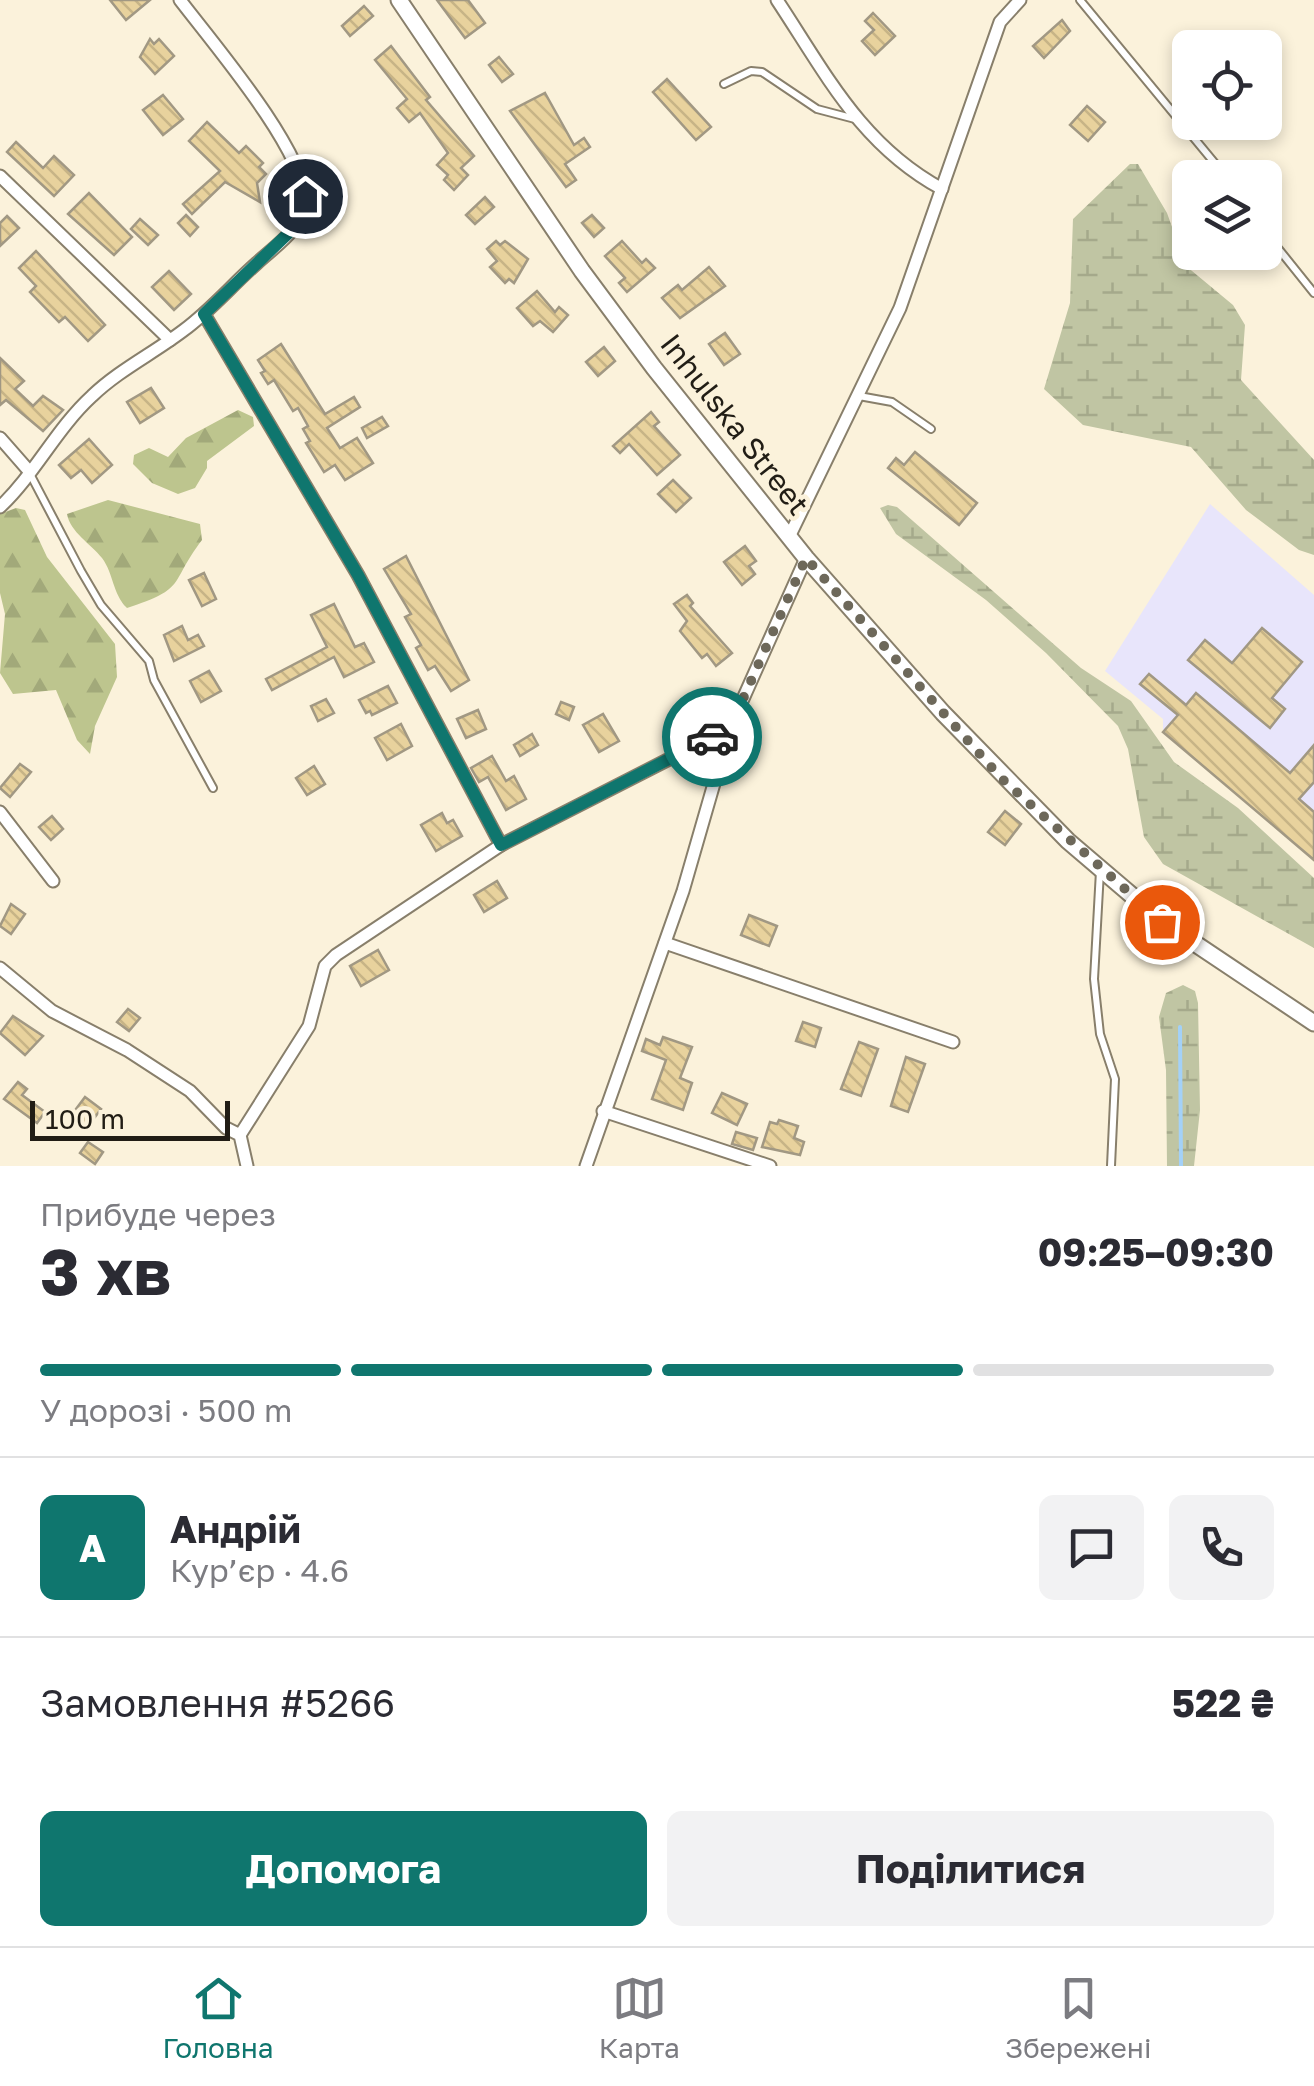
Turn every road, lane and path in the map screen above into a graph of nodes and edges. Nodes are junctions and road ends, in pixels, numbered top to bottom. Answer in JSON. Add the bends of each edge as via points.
{"nodes":[{"id":1,"x":180,"y":0,"type":"edge"},
{"id":2,"x":400,"y":0,"type":"edge"},
{"id":3,"x":777,"y":0,"type":"edge"},
{"id":4,"x":1020,"y":0,"type":"edge"},
{"id":5,"x":1080,"y":0,"type":"edge"},
{"id":6,"x":724,"y":84,"type":"dead end"},
{"id":7,"x":855,"y":118,"type":"junction"},
{"id":8,"x":1212,"y":160,"type":"edge"},
{"id":9,"x":0,"y":176,"type":"edge"},
{"id":10,"x":942,"y":189,"type":"junction"},
{"id":11,"x":1282,"y":253,"type":"edge"},
{"id":12,"x":1314,"y":293,"type":"edge"},
{"id":13,"x":204,"y":314,"type":"junction"},
{"id":14,"x":170,"y":340,"type":"junction"},
{"id":15,"x":859,"y":396,"type":"junction"},
{"id":16,"x":931,"y":429,"type":"dead end"},
{"id":17,"x":0,"y":438,"type":"edge"},
{"id":18,"x":29,"y":470,"type":"junction"},
{"id":19,"x":0,"y":507,"type":"edge"},
{"id":20,"x":790,"y":537,"type":"junction"},
{"id":21,"x":806,"y":558,"type":"junction"},
{"id":22,"x":730,"y":728,"type":"junction"},
{"id":23,"x":213,"y":788,"type":"dead end"},
{"id":24,"x":0,"y":812,"type":"edge"},
{"id":25,"x":501,"y":845,"type":"junction"},
{"id":26,"x":1100,"y":870,"type":"junction"},
{"id":27,"x":53,"y":881,"type":"dead end"},
{"id":28,"x":664,"y":943,"type":"junction"},
{"id":29,"x":0,"y":968,"type":"edge"},
{"id":30,"x":1314,"y":1022,"type":"edge"},
{"id":31,"x":954,"y":1042,"type":"dead end"},
{"id":32,"x":604,"y":1111,"type":"junction"},
{"id":33,"x":240,"y":1135,"type":"junction"},
{"id":34,"x":247,"y":1166,"type":"edge"},
{"id":35,"x":586,"y":1166,"type":"edge"},
{"id":36,"x":770,"y":1166,"type":"edge"},
{"id":37,"x":1111,"y":1166,"type":"edge"}],
"edges":[{"from":1,"to":13,"type":"street","via":[[251,94],[287,151],[305,196],[298,224]]},
{"from":2,"to":20,"type":"street","name":"Inhulska Street","via":[[582,271]]},
{"from":3,"to":7,"type":"street"},
{"from":4,"to":10,"type":"street","via":[[1000,22]]},
{"from":5,"to":8,"type":"lane"},
{"from":6,"to":7,"type":"lane","via":[[762,72],[817,108]]},
{"from":7,"to":10,"type":"street","via":[[906,170]]},
{"from":9,"to":14,"type":"street"},
{"from":10,"to":15,"type":"street","via":[[900,308]]},
{"from":11,"to":12,"type":"lane"},
{"from":13,"to":14,"type":"street"},
{"from":13,"to":25,"type":"street","via":[[358,575]]},
{"from":14,"to":18,"type":"street","via":[[92,396]]},
{"from":15,"to":16,"type":"lane","via":[[892,402]]},
{"from":15,"to":20,"type":"street"},
{"from":17,"to":18,"type":"street"},
{"from":18,"to":19,"type":"street"},
{"from":18,"to":23,"type":"lane","via":[[101,605],[149,661]]},
{"from":20,"to":21,"type":"street","name":"Inhulska Street"},
{"from":21,"to":22,"type":"street"},
{"from":21,"to":26,"type":"street","name":"Inhulska Street","via":[[1001,778]]},
{"from":22,"to":25,"type":"street"},
{"from":22,"to":28,"type":"street"},
{"from":24,"to":27,"type":"street"},
{"from":25,"to":33,"type":"street","via":[[330,960],[309,1026]]},
{"from":26,"to":30,"type":"street","name":"Inhulska Street","via":[[1162,922]]},
{"from":26,"to":37,"type":"lane","via":[[1094,979],[1100,1034],[1115,1080]]},
{"from":28,"to":31,"type":"street"},
{"from":28,"to":32,"type":"street"},
{"from":29,"to":33,"type":"street","via":[[52,1011],[190,1091]]},
{"from":32,"to":35,"type":"street"},
{"from":32,"to":36,"type":"street"},
{"from":33,"to":34,"type":"street"}]}
